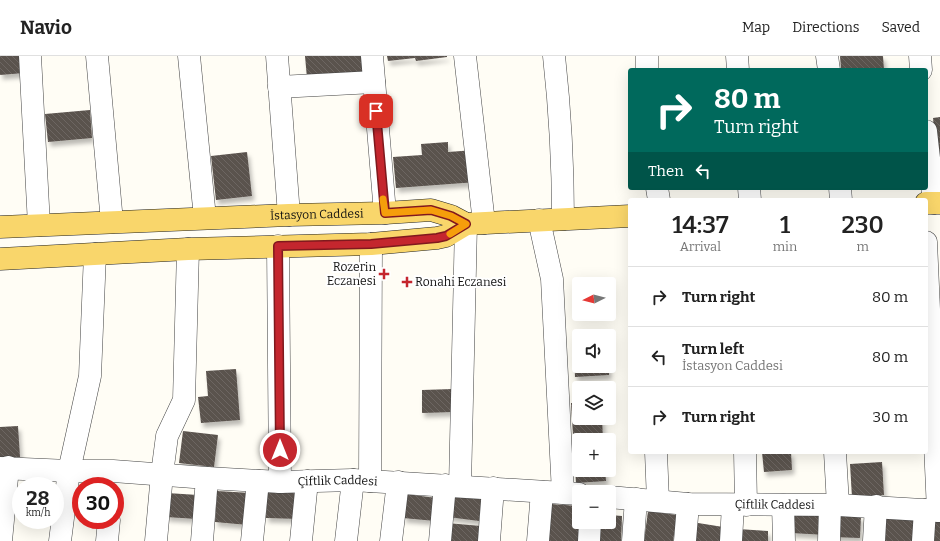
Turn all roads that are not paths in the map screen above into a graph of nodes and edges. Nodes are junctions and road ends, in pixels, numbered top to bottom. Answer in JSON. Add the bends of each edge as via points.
{"nodes":[{"id":1,"x":30,"y":56,"type":"edge"},
{"id":2,"x":97,"y":56,"type":"edge"},
{"id":3,"x":189,"y":56,"type":"edge"},
{"id":4,"x":277,"y":56,"type":"edge"},
{"id":5,"x":372,"y":56,"type":"edge"},
{"id":6,"x":465,"y":56,"type":"edge"},
{"id":7,"x":554,"y":56,"type":"edge"},
{"id":8,"x":647,"y":56,"type":"edge"},
{"id":9,"x":737,"y":56,"type":"edge"},
{"id":10,"x":828,"y":56,"type":"edge"},
{"id":11,"x":920,"y":56,"type":"edge"},
{"id":12,"x":648,"y":68,"type":"edge"},
{"id":13,"x":738,"y":68,"type":"edge"},
{"id":14,"x":829,"y":68,"type":"edge"},
{"id":15,"x":921,"y":68,"type":"edge"},
{"id":16,"x":374,"y":82,"type":"junction"},
{"id":17,"x":279,"y":87,"type":"junction"},
{"id":18,"x":928,"y":152,"type":"edge"},
{"id":19,"x":933,"y":203,"type":"edge"},
{"id":20,"x":385,"y":213,"type":"junction"},
{"id":21,"x":289,"y":215,"type":"junction"},
{"id":22,"x":628,"y":216,"type":"edge"},
{"id":23,"x":205,"y":218,"type":"junction"},
{"id":24,"x":563,"y":219,"type":"junction"},
{"id":25,"x":539,"y":220,"type":"junction"},
{"id":26,"x":112,"y":222,"type":"junction"},
{"id":27,"x":475,"y":223,"type":"junction"},
{"id":28,"x":39,"y":225,"type":"junction"},
{"id":29,"x":0,"y":227,"type":"edge"},
{"id":30,"x":371,"y":244,"type":"junction"},
{"id":31,"x":278,"y":246,"type":"junction"},
{"id":32,"x":188,"y":249,"type":"junction"},
{"id":33,"x":95,"y":254,"type":"junction"},
{"id":34,"x":0,"y":259,"type":"edge"},
{"id":35,"x":928,"y":302,"type":"edge"},
{"id":36,"x":656,"y":454,"type":"edge"},
{"id":37,"x":744,"y":454,"type":"edge"},
{"id":38,"x":835,"y":454,"type":"edge"},
{"id":39,"x":4,"y":467,"type":"edge"},
{"id":40,"x":69,"y":471,"type":"junction"},
{"id":41,"x":162,"y":474,"type":"junction"},
{"id":42,"x":107,"y":477,"type":"edge"},
{"id":43,"x":124,"y":477,"type":"edge"},
{"id":44,"x":208,"y":478,"type":"junction"},
{"id":45,"x":361,"y":480,"type":"junction"},
{"id":46,"x":269,"y":481,"type":"junction"},
{"id":47,"x":307,"y":481,"type":"junction"},
{"id":48,"x":398,"y":482,"type":"junction"},
{"id":49,"x":452,"y":485,"type":"junction"},
{"id":50,"x":493,"y":488,"type":"junction"},
{"id":51,"x":561,"y":493,"type":"edge"},
{"id":52,"x":616,"y":497,"type":"edge"},
{"id":53,"x":636,"y":499,"type":"junction"},
{"id":54,"x":658,"y":501,"type":"junction"},
{"id":55,"x":688,"y":504,"type":"junction"},
{"id":56,"x":739,"y":505,"type":"junction"},
{"id":57,"x":782,"y":505,"type":"junction"},
{"id":58,"x":834,"y":505,"type":"junction"},
{"id":59,"x":876,"y":506,"type":"junction"},
{"id":60,"x":935,"y":511,"type":"edge"},
{"id":61,"x":108,"y":529,"type":"edge"},
{"id":62,"x":590,"y":529,"type":"edge"},
{"id":63,"x":1,"y":541,"type":"edge"},
{"id":64,"x":60,"y":541,"type":"edge"},
{"id":65,"x":107,"y":541,"type":"edge"},
{"id":66,"x":156,"y":541,"type":"edge"},
{"id":67,"x":202,"y":541,"type":"edge"},
{"id":68,"x":252,"y":541,"type":"edge"},
{"id":69,"x":301,"y":541,"type":"edge"},
{"id":70,"x":346,"y":541,"type":"edge"},
{"id":71,"x":391,"y":541,"type":"edge"},
{"id":72,"x":440,"y":541,"type":"edge"},
{"id":73,"x":489,"y":541,"type":"edge"},
{"id":74,"x":538,"y":541,"type":"edge"},
{"id":75,"x":589,"y":541,"type":"edge"},
{"id":76,"x":633,"y":541,"type":"edge"},
{"id":77,"x":685,"y":541,"type":"edge"},
{"id":78,"x":731,"y":541,"type":"edge"},
{"id":79,"x":784,"y":541,"type":"edge"},
{"id":80,"x":829,"y":541,"type":"edge"},
{"id":81,"x":874,"y":541,"type":"edge"},
{"id":82,"x":923,"y":541,"type":"edge"}],
"edges":[{"from":1,"to":28,"type":"street"},
{"from":2,"to":26,"type":"street"},
{"from":3,"to":23,"type":"street"},
{"from":4,"to":17,"type":"street"},
{"from":5,"to":16,"type":"street"},
{"from":6,"to":27,"type":"street"},
{"from":7,"to":24,"type":"street","via":[[563,154]]},
{"from":8,"to":12,"type":"street"},
{"from":9,"to":13,"type":"street"},
{"from":10,"to":14,"type":"street"},
{"from":11,"to":15,"type":"street"},
{"from":16,"to":17,"type":"street"},
{"from":16,"to":20,"type":"street"},
{"from":17,"to":21,"type":"street"},
{"from":18,"to":19,"type":"street"},
{"from":20,"to":21,"type":"main road","name":"İstasyon Caddesi"},
{"from":20,"to":27,"type":"main road","name":"İstasyon Caddesi","via":[[431,210]]},
{"from":21,"to":23,"type":"main road","name":"İstasyon Caddesi"},
{"from":22,"to":24,"type":"main road","name":"İstasyon Caddesi"},
{"from":23,"to":26,"type":"main road","name":"İstasyon Caddesi"},
{"from":24,"to":25,"type":"main road","name":"İstasyon Caddesi"},
{"from":25,"to":27,"type":"main road","name":"İstasyon Caddesi"},
{"from":25,"to":51,"type":"street","via":[[552,279]]},
{"from":26,"to":28,"type":"main road","name":"İstasyon Caddesi"},
{"from":27,"to":30,"type":"main road","via":[[437,238]]},
{"from":27,"to":49,"type":"street"},
{"from":28,"to":29,"type":"main road","name":"İstasyon Caddesi"},
{"from":30,"to":31,"type":"main road"},
{"from":30,"to":45,"type":"street"},
{"from":31,"to":32,"type":"main road"},
{"from":31,"to":46,"type":"street"},
{"from":32,"to":33,"type":"main road"},
{"from":32,"to":41,"type":"street","via":[[184,400],[167,436]]},
{"from":33,"to":34,"type":"main road"},
{"from":33,"to":40,"type":"street","via":[[90,376]]},
{"from":35,"to":60,"type":"street"},
{"from":36,"to":54,"type":"street"},
{"from":37,"to":56,"type":"street"},
{"from":38,"to":58,"type":"street"},
{"from":39,"to":40,"type":"street","name":"Çiftlik Caddesi"},
{"from":39,"to":63,"type":"street"},
{"from":40,"to":42,"type":"street","name":"Çiftlik Caddesi"},
{"from":40,"to":64,"type":"street"},
{"from":41,"to":43,"type":"street","name":"Çiftlik Caddesi"},
{"from":41,"to":44,"type":"street","name":"Çiftlik Caddesi"},
{"from":41,"to":66,"type":"street"},
{"from":44,"to":46,"type":"street","name":"Çiftlik Caddesi"},
{"from":44,"to":67,"type":"street"},
{"from":45,"to":47,"type":"street","name":"Çiftlik Caddesi"},
{"from":45,"to":48,"type":"street","name":"Çiftlik Caddesi"},
{"from":45,"to":70,"type":"street"},
{"from":46,"to":47,"type":"street","name":"Çiftlik Caddesi"},
{"from":46,"to":68,"type":"street"},
{"from":47,"to":69,"type":"street"},
{"from":48,"to":49,"type":"street","name":"Çiftlik Caddesi"},
{"from":48,"to":71,"type":"street"},
{"from":49,"to":50,"type":"street","name":"Çiftlik Caddesi"},
{"from":49,"to":72,"type":"street"},
{"from":50,"to":51,"type":"street","name":"Çiftlik Caddesi"},
{"from":50,"to":73,"type":"street"},
{"from":51,"to":74,"type":"street"},
{"from":52,"to":53,"type":"street","name":"Çiftlik Caddesi"},
{"from":53,"to":54,"type":"street","name":"Çiftlik Caddesi"},
{"from":53,"to":76,"type":"street"},
{"from":54,"to":55,"type":"street","name":"Çiftlik Caddesi"},
{"from":55,"to":56,"type":"street","name":"Çiftlik Caddesi"},
{"from":55,"to":77,"type":"street"},
{"from":56,"to":57,"type":"street","name":"Çiftlik Caddesi"},
{"from":56,"to":78,"type":"street"},
{"from":57,"to":58,"type":"street","name":"Çiftlik Caddesi"},
{"from":57,"to":79,"type":"street"},
{"from":58,"to":59,"type":"street","name":"Çiftlik Caddesi"},
{"from":58,"to":80,"type":"street"},
{"from":59,"to":60,"type":"street","name":"Çiftlik Caddesi"},
{"from":59,"to":81,"type":"street"},
{"from":60,"to":82,"type":"street"},
{"from":61,"to":65,"type":"street"},
{"from":62,"to":75,"type":"street"}]}
